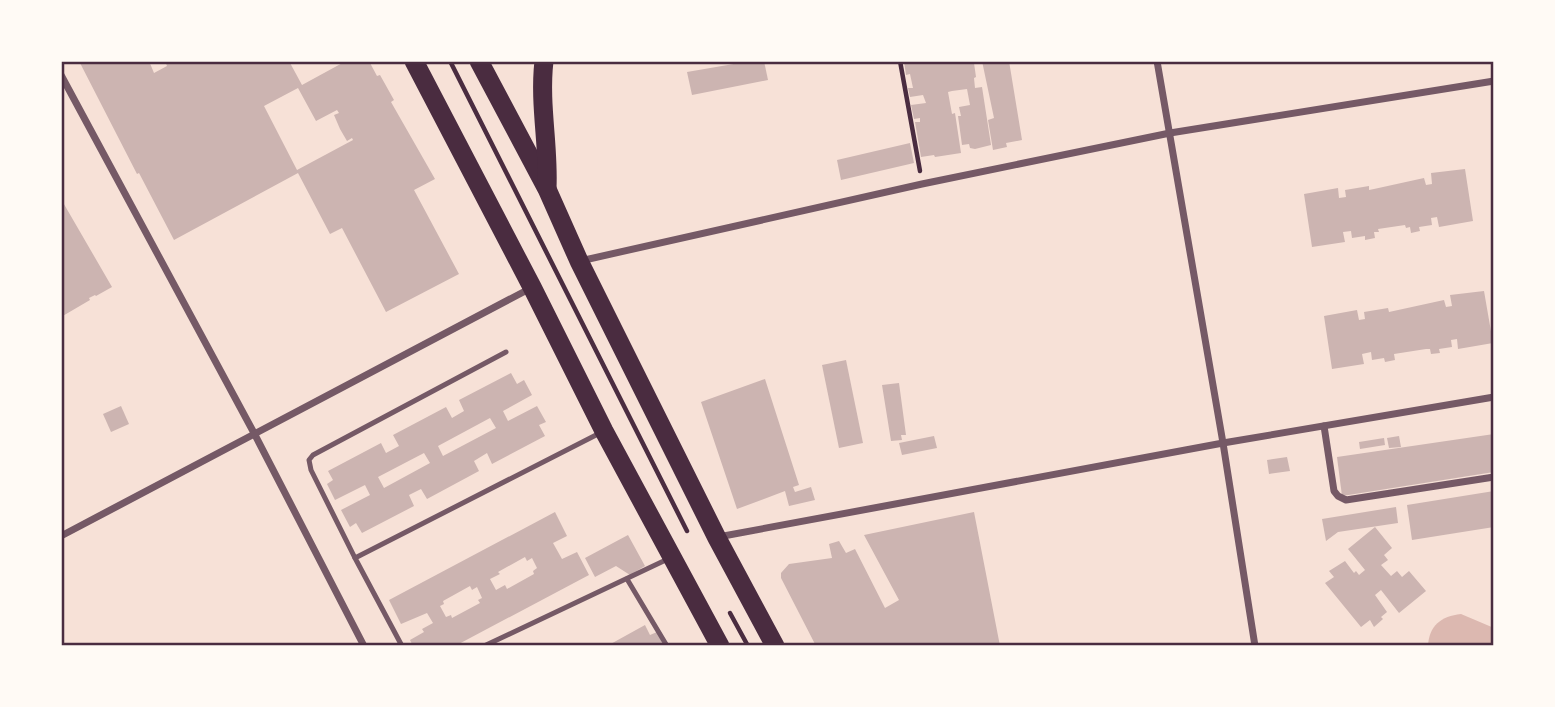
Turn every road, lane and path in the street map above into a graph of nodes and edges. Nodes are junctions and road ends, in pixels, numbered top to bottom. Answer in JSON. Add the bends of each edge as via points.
{"nodes":[{"id":1,"x":414,"y":61,"type":"edge"},
{"id":2,"x":450,"y":61,"type":"edge"},
{"id":3,"x":479,"y":61,"type":"edge"},
{"id":4,"x":544,"y":61,"type":"edge"},
{"id":5,"x":901,"y":61,"type":"edge"},
{"id":6,"x":1157,"y":61,"type":"edge"},
{"id":7,"x":61,"y":75,"type":"edge"},
{"id":8,"x":1494,"y":81,"type":"edge"},
{"id":9,"x":1170,"y":133,"type":"junction"},
{"id":10,"x":922,"y":184,"type":"junction"},
{"id":11,"x":547,"y":189,"type":"junction"},
{"id":12,"x":579,"y":261,"type":"junction"},
{"id":13,"x":532,"y":287,"type":"junction"},
{"id":14,"x":506,"y":352,"type":"dead end"},
{"id":15,"x":1494,"y":397,"type":"edge"},
{"id":16,"x":1324,"y":426,"type":"junction"},
{"id":17,"x":604,"y":431,"type":"junction"},
{"id":18,"x":254,"y":433,"type":"junction"},
{"id":19,"x":1223,"y":443,"type":"junction"},
{"id":20,"x":1494,"y":477,"type":"edge"},
{"id":21,"x":689,"y":534,"type":"dead end"},
{"id":22,"x":61,"y":536,"type":"edge"},
{"id":23,"x":718,"y":538,"type":"junction"},
{"id":24,"x":672,"y":557,"type":"junction"},
{"id":25,"x":355,"y":558,"type":"junction"},
{"id":26,"x":627,"y":579,"type":"junction"},
{"id":27,"x":724,"y":602,"type":"dead end"},
{"id":28,"x":364,"y":646,"type":"edge"},
{"id":29,"x":402,"y":646,"type":"edge"},
{"id":30,"x":484,"y":646,"type":"edge"},
{"id":31,"x":667,"y":646,"type":"edge"},
{"id":32,"x":720,"y":646,"type":"edge"},
{"id":33,"x":748,"y":646,"type":"edge"},
{"id":34,"x":775,"y":646,"type":"edge"},
{"id":35,"x":1255,"y":646,"type":"edge"}],
"edges":[{"from":1,"to":13,"type":"highway"},
{"from":2,"to":21,"type":"path"},
{"from":3,"to":11,"type":"highway"},
{"from":4,"to":11,"type":"highway","via":[[541,87]]},
{"from":5,"to":10,"type":"path"},
{"from":6,"to":9,"type":"street"},
{"from":7,"to":18,"type":"street"},
{"from":8,"to":9,"type":"street"},
{"from":9,"to":10,"type":"street"},
{"from":9,"to":19,"type":"street"},
{"from":10,"to":12,"type":"street"},
{"from":11,"to":12,"type":"highway"},
{"from":12,"to":23,"type":"highway"},
{"from":13,"to":17,"type":"highway"},
{"from":13,"to":18,"type":"street"},
{"from":14,"to":25,"type":"lane","via":[[348,434],[309,460]]},
{"from":15,"to":16,"type":"street"},
{"from":16,"to":19,"type":"street"},
{"from":16,"to":20,"type":"street","via":[[1334,491],[1346,500]]},
{"from":17,"to":24,"type":"highway"},
{"from":17,"to":25,"type":"lane"},
{"from":18,"to":22,"type":"street"},
{"from":18,"to":28,"type":"street"},
{"from":19,"to":23,"type":"street"},
{"from":19,"to":35,"type":"street"},
{"from":23,"to":34,"type":"highway"},
{"from":24,"to":26,"type":"lane"},
{"from":24,"to":32,"type":"highway"},
{"from":25,"to":29,"type":"lane"},
{"from":26,"to":30,"type":"lane"},
{"from":26,"to":31,"type":"lane"},
{"from":27,"to":33,"type":"path"}]}
